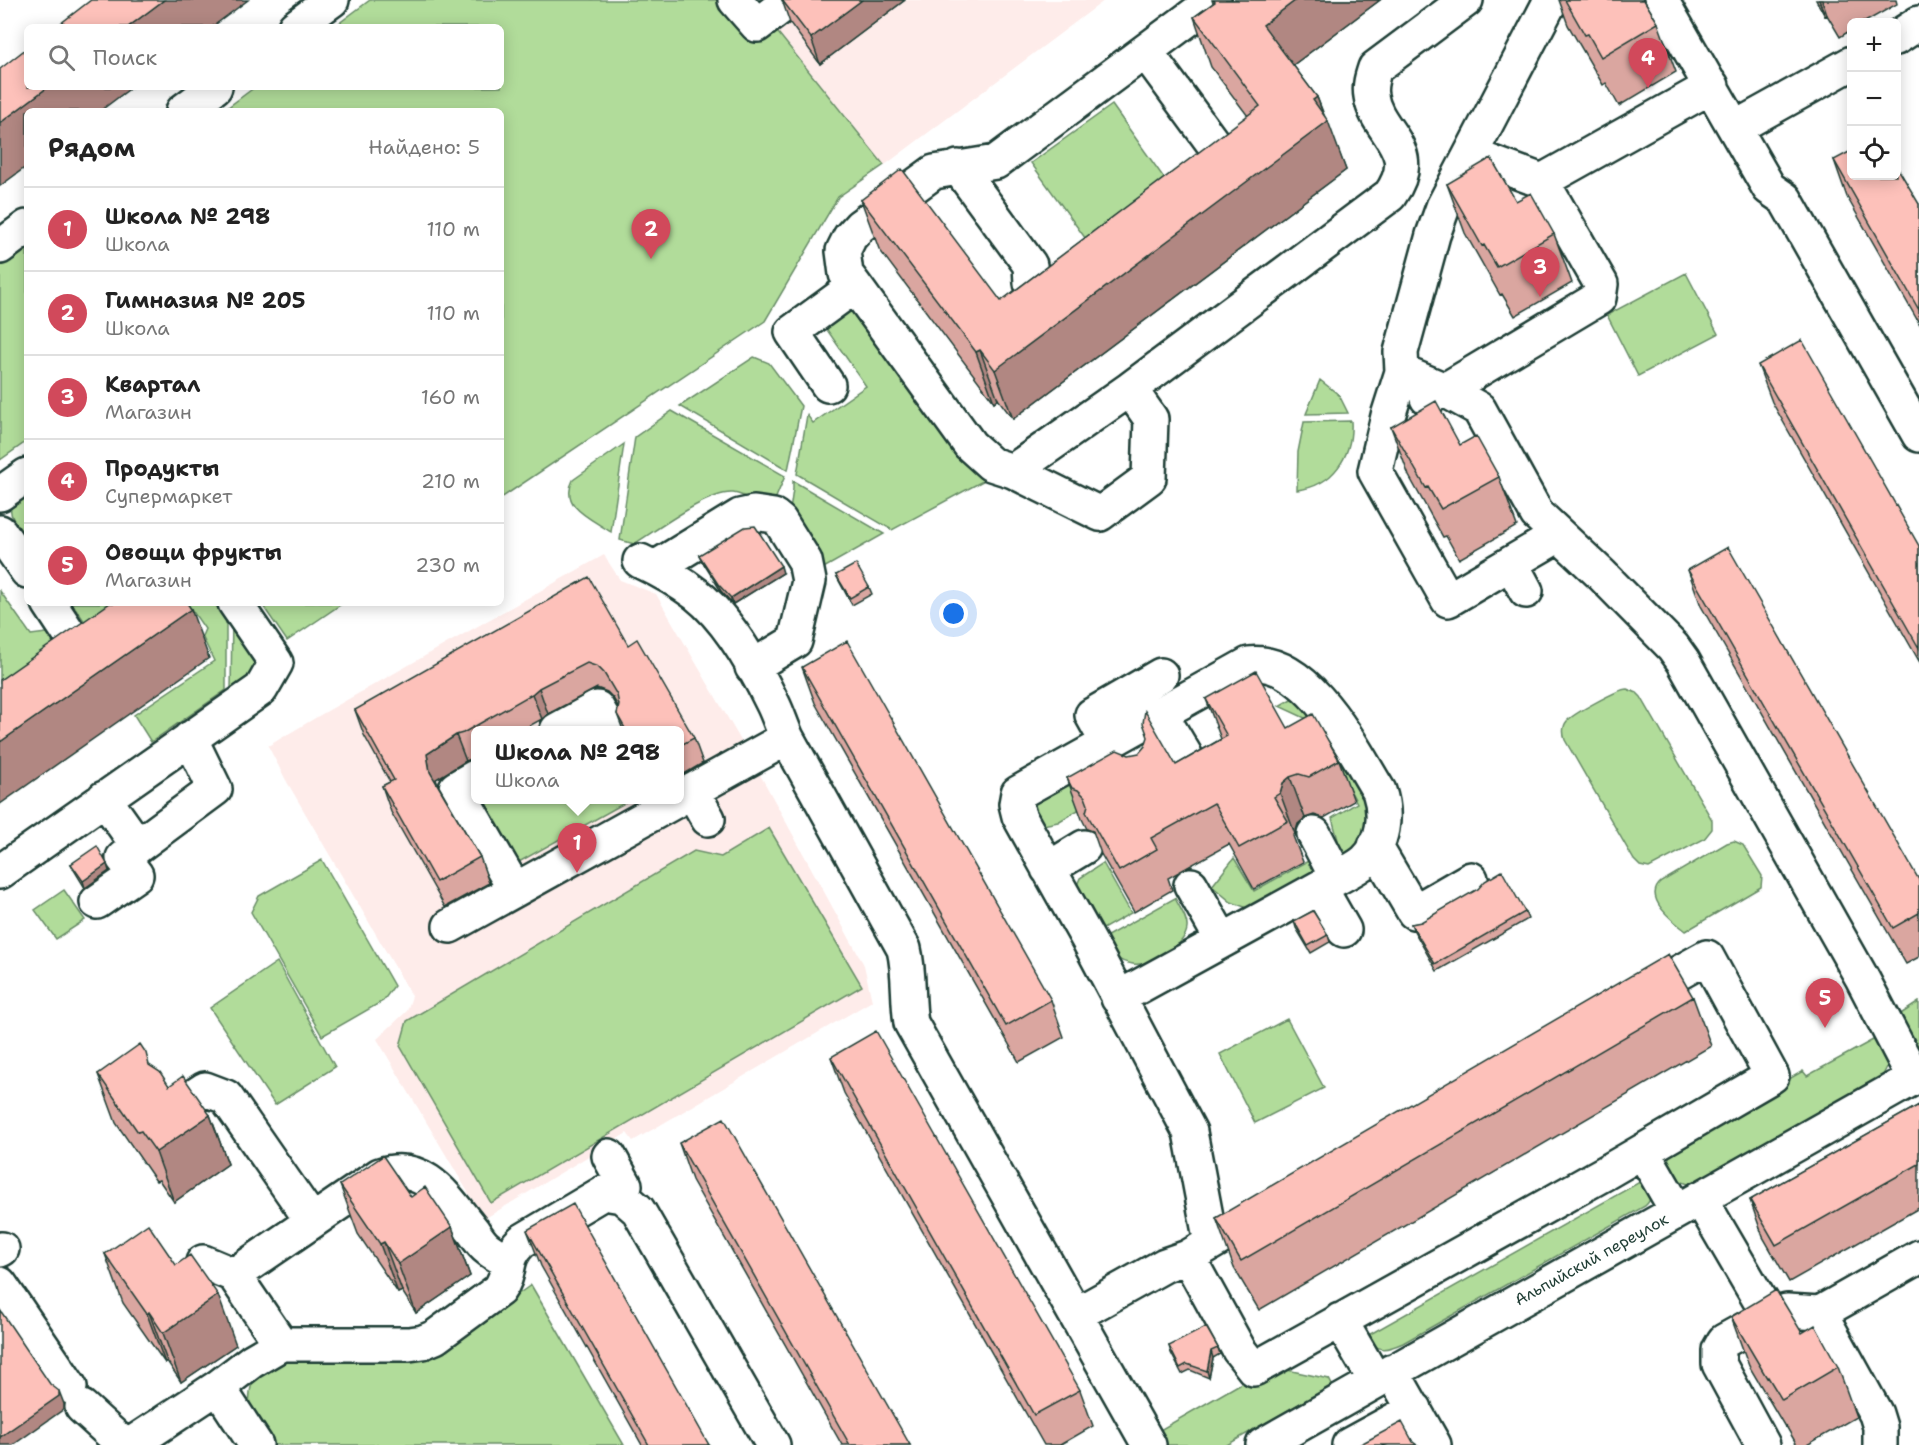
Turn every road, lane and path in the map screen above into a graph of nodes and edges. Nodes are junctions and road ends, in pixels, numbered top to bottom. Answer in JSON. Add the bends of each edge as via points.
{"nodes":[{"id":1,"x":332,"y":0,"type":"edge"},
{"id":2,"x":735,"y":0,"type":"edge"},
{"id":3,"x":790,"y":0,"type":"edge"},
{"id":4,"x":1214,"y":0,"type":"edge"},
{"id":5,"x":1466,"y":0,"type":"edge"},
{"id":6,"x":1551,"y":0,"type":"edge"},
{"id":7,"x":1661,"y":0,"type":"edge"},
{"id":8,"x":1919,"y":23,"type":"edge"},
{"id":9,"x":299,"y":24,"type":"edge"},
{"id":10,"x":1901,"y":35,"type":"edge"},
{"id":11,"x":1146,"y":52,"type":"junction"},
{"id":12,"x":1847,"y":65,"type":"edge"},
{"id":13,"x":1712,"y":87,"type":"junction"},
{"id":14,"x":211,"y":90,"type":"edge"},
{"id":15,"x":187,"y":108,"type":"edge"},
{"id":16,"x":1735,"y":129,"type":"junction"},
{"id":17,"x":1221,"y":154,"type":"edge"},
{"id":18,"x":1471,"y":155,"type":"junction"},
{"id":19,"x":958,"y":167,"type":"junction"},
{"id":20,"x":1542,"y":181,"type":"junction"},
{"id":21,"x":24,"y":229,"type":"edge"},
{"id":22,"x":0,"y":247,"type":"edge"},
{"id":23,"x":855,"y":286,"type":"junction"},
{"id":24,"x":1037,"y":293,"type":"edge"},
{"id":25,"x":1402,"y":372,"type":"junction"},
{"id":26,"x":828,"y":385,"type":"dead end"},
{"id":27,"x":1130,"y":389,"type":"junction"},
{"id":28,"x":1444,"y":390,"type":"junction"},
{"id":29,"x":1388,"y":416,"type":"junction"},
{"id":30,"x":1919,"y":435,"type":"edge"},
{"id":31,"x":1013,"y":471,"type":"junction"},
{"id":32,"x":24,"y":477,"type":"edge"},
{"id":33,"x":0,"y":494,"type":"edge"},
{"id":34,"x":0,"y":532,"type":"edge"},
{"id":35,"x":1559,"y":535,"type":"junction"},
{"id":36,"x":1511,"y":563,"type":"junction"},
{"id":37,"x":24,"y":567,"type":"edge"},
{"id":38,"x":1526,"y":591,"type":"dead end"},
{"id":39,"x":51,"y":606,"type":"edge"},
{"id":40,"x":237,"y":606,"type":"edge"},
{"id":41,"x":76,"y":644,"type":"edge"},
{"id":42,"x":752,"y":667,"type":"junction"},
{"id":43,"x":1161,"y":675,"type":"dead end"},
{"id":44,"x":1160,"y":713,"type":"junction"},
{"id":45,"x":564,"y":726,"type":"edge"},
{"id":46,"x":608,"y":726,"type":"edge"},
{"id":47,"x":190,"y":738,"type":"junction"},
{"id":48,"x":787,"y":738,"type":"junction"},
{"id":49,"x":1120,"y":747,"type":"junction"},
{"id":50,"x":1185,"y":755,"type":"dead end"},
{"id":51,"x":471,"y":779,"type":"edge"},
{"id":52,"x":684,"y":793,"type":"edge"},
{"id":53,"x":104,"y":798,"type":"junction"},
{"id":54,"x":664,"y":804,"type":"edge"},
{"id":55,"x":679,"y":804,"type":"edge"},
{"id":56,"x":708,"y":819,"type":"dead end"},
{"id":57,"x":1314,"y":834,"type":"dead end"},
{"id":58,"x":138,"y":846,"type":"junction"},
{"id":59,"x":1375,"y":846,"type":"junction"},
{"id":60,"x":1084,"y":847,"type":"dead end"},
{"id":61,"x":1048,"y":869,"type":"junction"},
{"id":62,"x":0,"y":872,"type":"edge"},
{"id":63,"x":1471,"y":879,"type":"dead end"},
{"id":64,"x":1328,"y":883,"type":"junction"},
{"id":65,"x":1191,"y":885,"type":"dead end"},
{"id":66,"x":515,"y":890,"type":"junction"},
{"id":67,"x":97,"y":902,"type":"dead end"},
{"id":68,"x":450,"y":926,"type":"dead end"},
{"id":69,"x":1344,"y":930,"type":"dead end"},
{"id":70,"x":1221,"y":940,"type":"junction"},
{"id":71,"x":1118,"y":998,"type":"junction"},
{"id":72,"x":1613,"y":1010,"type":"edge"},
{"id":73,"x":1917,"y":1077,"type":"edge"},
{"id":74,"x":182,"y":1104,"type":"edge"},
{"id":75,"x":1643,"y":1152,"type":"junction"},
{"id":76,"x":609,"y":1156,"type":"dead end"},
{"id":77,"x":601,"y":1191,"type":"junction"},
{"id":78,"x":1283,"y":1200,"type":"edge"},
{"id":79,"x":1689,"y":1204,"type":"junction"},
{"id":80,"x":312,"y":1221,"type":"junction"},
{"id":81,"x":1199,"y":1250,"type":"junction"},
{"id":82,"x":1919,"y":1257,"type":"edge"},
{"id":83,"x":508,"y":1261,"type":"junction"},
{"id":84,"x":203,"y":1262,"type":"dead end"},
{"id":85,"x":234,"y":1275,"type":"junction"},
{"id":86,"x":0,"y":1284,"type":"edge"},
{"id":87,"x":1820,"y":1313,"type":"junction"},
{"id":88,"x":1077,"y":1314,"type":"junction"},
{"id":89,"x":1768,"y":1316,"type":"junction"},
{"id":90,"x":1340,"y":1320,"type":"junction"},
{"id":91,"x":281,"y":1344,"type":"junction"},
{"id":92,"x":1384,"y":1376,"type":"junction"},
{"id":93,"x":218,"y":1387,"type":"junction"},
{"id":94,"x":1415,"y":1408,"type":"junction"},
{"id":95,"x":1877,"y":1444,"type":"edge"},
{"id":96,"x":124,"y":1445,"type":"edge"},
{"id":97,"x":130,"y":1445,"type":"edge"},
{"id":98,"x":256,"y":1445,"type":"edge"},
{"id":99,"x":773,"y":1445,"type":"edge"},
{"id":100,"x":1149,"y":1445,"type":"edge"},
{"id":101,"x":1263,"y":1445,"type":"edge"},
{"id":102,"x":1349,"y":1445,"type":"edge"},
{"id":103,"x":1434,"y":1445,"type":"edge"},
{"id":104,"x":1763,"y":1445,"type":"edge"}],
"edges":[{"from":1,"to":9,"type":"street"},
{"from":2,"to":3,"type":"street","via":[[757,25]]},
{"from":4,"to":11,"type":"street"},
{"from":5,"to":27,"type":"street","via":[[1375,68],[1371,96],[1375,111],[1396,142],[1401,167],[1390,195]]},
{"from":6,"to":18,"type":"street"},
{"from":7,"to":13,"type":"street"},
{"from":8,"to":10,"type":"street"},
{"from":11,"to":17,"type":"street"},
{"from":11,"to":19,"type":"street","via":[[996,162]]},
{"from":12,"to":16,"type":"street"},
{"from":13,"to":16,"type":"street"},
{"from":13,"to":20,"type":"street"},
{"from":14,"to":15,"type":"street"},
{"from":16,"to":30,"type":"street","via":[[1769,188],[1785,199]]},
{"from":18,"to":20,"type":"street"},
{"from":18,"to":25,"type":"street","via":[[1433,235],[1401,352]]},
{"from":19,"to":23,"type":"street","via":[[934,172],[850,237],[843,251],[846,274]]},
{"from":19,"to":24,"type":"street","via":[[1030,265],[1030,283]]},
{"from":20,"to":28,"type":"street","via":[[1601,284],[1599,298]]},
{"from":21,"to":22,"type":"street"},
{"from":23,"to":26,"type":"street","via":[[792,332]]},
{"from":23,"to":31,"type":"street","via":[[977,453],[991,464]]},
{"from":25,"to":28,"type":"street"},
{"from":25,"to":29,"type":"street"},
{"from":27,"to":31,"type":"street"},
{"from":27,"to":31,"type":"street","via":[[1151,419],[1149,478],[1121,514],[1100,514]]},
{"from":28,"to":29,"type":"street"},
{"from":28,"to":35,"type":"street","via":[[1479,409],[1537,514]]},
{"from":29,"to":36,"type":"street","via":[[1375,471],[1448,600]]},
{"from":32,"to":33,"type":"street"},
{"from":34,"to":37,"type":"street"},
{"from":35,"to":36,"type":"street"},
{"from":35,"to":73,"type":"street","via":[[1683,661]]},
{"from":36,"to":38,"type":"street"},
{"from":39,"to":41,"type":"street"},
{"from":40,"to":47,"type":"street","via":[[276,663],[261,689]]},
{"from":42,"to":42,"type":"street","via":[[795,641],[810,581],[805,561],[780,521],[765,514],[740,516],[647,565],[696,594],[723,622]]},
{"from":42,"to":48,"type":"street"},
{"from":43,"to":49,"type":"street","via":[[1092,715]]},
{"from":44,"to":49,"type":"street"},
{"from":44,"to":50,"type":"street"},
{"from":44,"to":59,"type":"street","via":[[1249,664],[1269,664],[1290,675],[1306,686],[1330,716],[1379,791],[1384,817]]},
{"from":45,"to":46,"type":"street","via":[[597,708]]},
{"from":47,"to":53,"type":"street"},
{"from":47,"to":58,"type":"street","via":[[215,789],[194,819]]},
{"from":48,"to":52,"type":"street"},
{"from":48,"to":88,"type":"street","via":[[904,949],[909,968],[911,1023],[1048,1233]]},
{"from":49,"to":61,"type":"street","via":[[1018,793],[1019,816]]},
{"from":51,"to":66,"type":"street","via":[[456,788]]},
{"from":53,"to":58,"type":"street"},
{"from":53,"to":62,"type":"street"},
{"from":54,"to":66,"type":"street"},
{"from":55,"to":56,"type":"street"},
{"from":57,"to":64,"type":"street"},
{"from":58,"to":67,"type":"street","via":[[123,858],[136,875]]},
{"from":59,"to":63,"type":"street","via":[[1414,912]]},
{"from":59,"to":64,"type":"street","via":[[1365,860]]},
{"from":60,"to":61,"type":"street"},
{"from":61,"to":71,"type":"street"},
{"from":64,"to":69,"type":"street"},
{"from":64,"to":70,"type":"street"},
{"from":65,"to":70,"type":"street"},
{"from":66,"to":68,"type":"street"},
{"from":70,"to":71,"type":"street","via":[[1191,965]]},
{"from":71,"to":81,"type":"street","via":[[1190,1132]]},
{"from":72,"to":75,"type":"street","via":[[1707,957],[1772,1076]]},
{"from":73,"to":79,"type":"street","name":"Альпийский переулок"},
{"from":74,"to":80,"type":"street","via":[[205,1089],[226,1097]]},
{"from":75,"to":79,"type":"street"},
{"from":75,"to":90,"type":"street"},
{"from":76,"to":77,"type":"street","via":[[625,1185]]},
{"from":77,"to":83,"type":"street","via":[[522,1241],[512,1250]]},
{"from":77,"to":99,"type":"street","via":[[639,1210]]},
{"from":78,"to":81,"type":"street"},
{"from":79,"to":89,"type":"street"},
{"from":79,"to":92,"type":"street","name":"Альпийский переулок"},
{"from":80,"to":83,"type":"street","via":[[380,1175],[402,1171],[428,1180],[486,1248]]},
{"from":80,"to":85,"type":"street"},
{"from":81,"to":88,"type":"street","via":[[1165,1265],[1142,1264]]},
{"from":81,"to":90,"type":"street","via":[[1239,1350],[1254,1369]]},
{"from":82,"to":87,"type":"street"},
{"from":83,"to":91,"type":"street","via":[[505,1281],[499,1290],[423,1342]]},
{"from":84,"to":85,"type":"street"},
{"from":85,"to":91,"type":"street"},
{"from":86,"to":96,"type":"street","via":[[76,1397]]},
{"from":87,"to":89,"type":"street","via":[[1787,1311]]},
{"from":87,"to":95,"type":"street","via":[[1876,1414],[1880,1427]]},
{"from":88,"to":100,"type":"street"},
{"from":89,"to":104,"type":"street","via":[[1724,1341],[1719,1350],[1723,1373]]},
{"from":90,"to":92,"type":"street"},
{"from":91,"to":93,"type":"street"},
{"from":92,"to":94,"type":"street"},
{"from":92,"to":101,"type":"street","name":"Альпийский переулок"},
{"from":93,"to":97,"type":"street"},
{"from":93,"to":98,"type":"street"},
{"from":94,"to":102,"type":"street"},
{"from":94,"to":103,"type":"street"}]}
